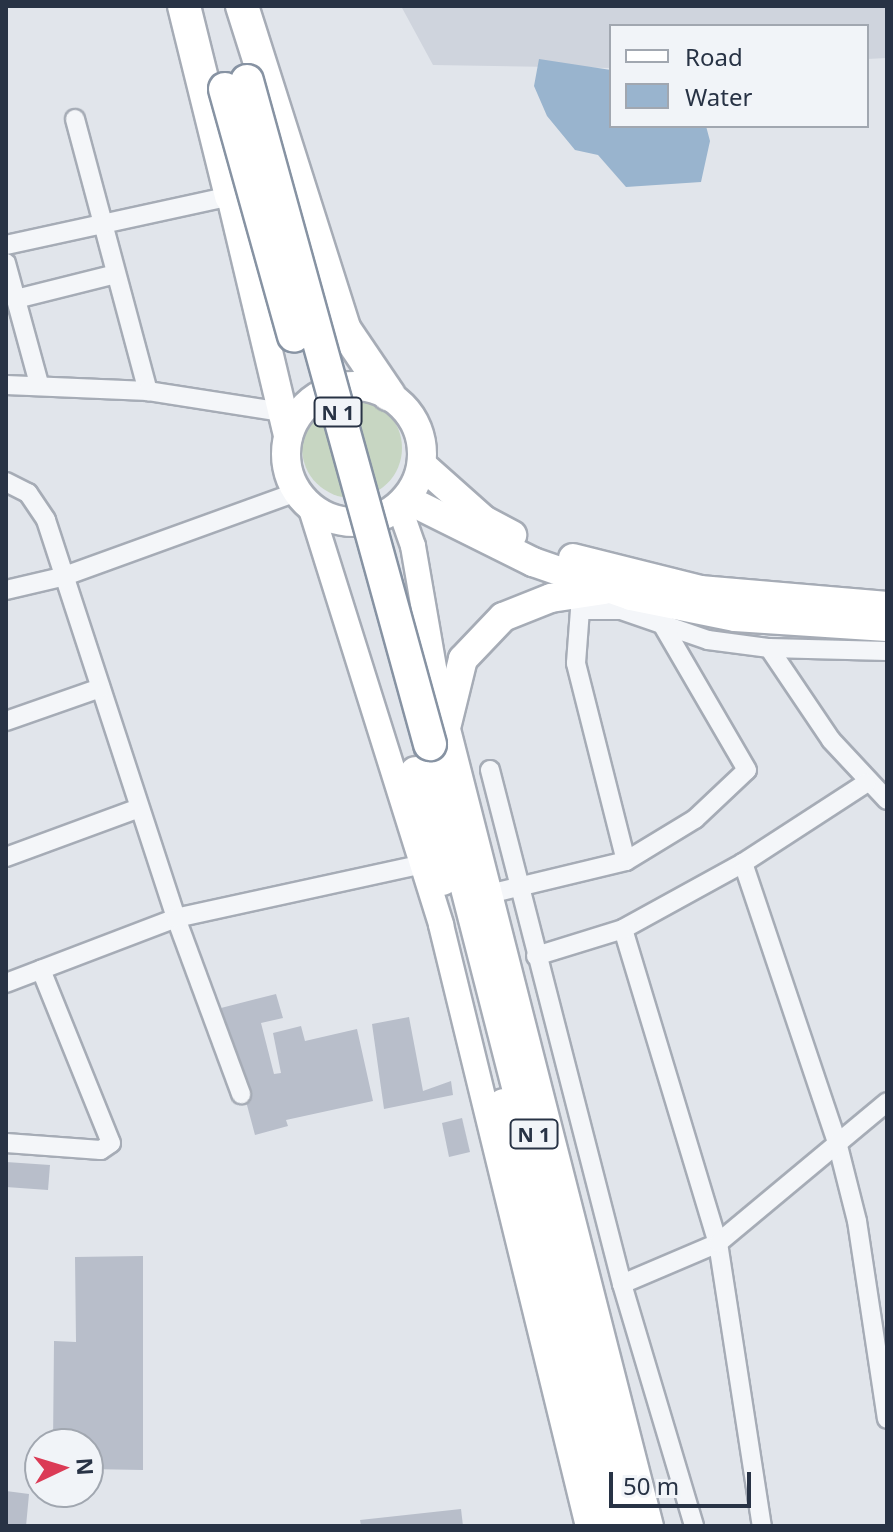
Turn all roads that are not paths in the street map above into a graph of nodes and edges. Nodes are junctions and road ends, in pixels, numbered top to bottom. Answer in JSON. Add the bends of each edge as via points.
{"nodes":[{"id":1,"x":184,"y":6,"type":"edge"},
{"id":2,"x":202,"y":6,"type":"edge"},
{"id":3,"x":226,"y":6,"type":"edge"},
{"id":4,"x":242,"y":6,"type":"edge"},
{"id":5,"x":236,"y":85,"type":"junction"},
{"id":6,"x":75,"y":119,"type":"dead end"},
{"id":7,"x":231,"y":196,"type":"junction"},
{"id":8,"x":104,"y":227,"type":"junction"},
{"id":9,"x":6,"y":245,"type":"edge"},
{"id":10,"x":6,"y":263,"type":"edge"},
{"id":11,"x":116,"y":274,"type":"junction"},
{"id":12,"x":16,"y":299,"type":"junction"},
{"id":13,"x":39,"y":384,"type":"junction"},
{"id":14,"x":6,"y":385,"type":"edge"},
{"id":15,"x":148,"y":391,"type":"junction"},
{"id":16,"x":389,"y":395,"type":"junction"},
{"id":17,"x":289,"y":421,"type":"junction"},
{"id":18,"x":422,"y":465,"type":"junction"},
{"id":19,"x":6,"y":482,"type":"edge"},
{"id":20,"x":303,"y":499,"type":"junction"},
{"id":21,"x":402,"y":503,"type":"junction"},
{"id":22,"x":62,"y":577,"type":"junction"},
{"id":23,"x":606,"y":589,"type":"junction"},
{"id":24,"x":6,"y":590,"type":"edge"},
{"id":25,"x":887,"y":606,"type":"edge"},
{"id":26,"x":662,"y":624,"type":"junction"},
{"id":27,"x":887,"y":627,"type":"edge"},
{"id":28,"x":769,"y":648,"type":"junction"},
{"id":29,"x":887,"y":651,"type":"edge"},
{"id":30,"x":100,"y":688,"type":"junction"},
{"id":31,"x":6,"y":721,"type":"edge"},
{"id":32,"x":429,"y":738,"type":"junction"},
{"id":33,"x":490,"y":770,"type":"dead end"},
{"id":34,"x":866,"y":783,"type":"junction"},
{"id":35,"x":887,"y":800,"type":"edge"},
{"id":36,"x":139,"y":808,"type":"junction"},
{"id":37,"x":6,"y":857,"type":"edge"},
{"id":38,"x":449,"y":857,"type":"junction"},
{"id":39,"x":626,"y":861,"type":"junction"},
{"id":40,"x":743,"y":863,"type":"junction"},
{"id":41,"x":520,"y":889,"type":"junction"},
{"id":42,"x":489,"y":894,"type":"junction"},
{"id":43,"x":176,"y":918,"type":"junction"},
{"id":44,"x":623,"y":929,"type":"junction"},
{"id":45,"x":536,"y":956,"type":"junction"},
{"id":46,"x":41,"y":970,"type":"junction"},
{"id":47,"x":6,"y":983,"type":"edge"},
{"id":48,"x":241,"y":1094,"type":"dead end"},
{"id":49,"x":887,"y":1102,"type":"edge"},
{"id":50,"x":837,"y":1142,"type":"junction"},
{"id":51,"x":6,"y":1143,"type":"edge"},
{"id":52,"x":718,"y":1243,"type":"junction"},
{"id":53,"x":622,"y":1284,"type":"junction"},
{"id":54,"x":887,"y":1419,"type":"edge"},
{"id":55,"x":588,"y":1526,"type":"edge"},
{"id":56,"x":607,"y":1526,"type":"edge"},
{"id":57,"x":631,"y":1526,"type":"edge"},
{"id":58,"x":651,"y":1526,"type":"edge"},
{"id":59,"x":694,"y":1526,"type":"edge"},
{"id":60,"x":762,"y":1526,"type":"edge"}],
"edges":[{"from":1,"to":7,"type":"highway"},
{"from":2,"to":5,"type":"highway","number":"N 1"},
{"from":3,"to":5,"type":"highway","number":"N 1"},
{"from":4,"to":16,"type":"highway","via":[[345,330]]},
{"from":5,"to":32,"type":"highway","number":"N 1","bridge":true},
{"from":6,"to":8,"type":"street"},
{"from":7,"to":8,"type":"street"},
{"from":7,"to":17,"type":"main road"},
{"from":8,"to":9,"type":"street"},
{"from":8,"to":11,"type":"street"},
{"from":10,"to":12,"type":"street"},
{"from":11,"to":12,"type":"street"},
{"from":11,"to":15,"type":"street"},
{"from":12,"to":13,"type":"street"},
{"from":13,"to":14,"type":"street"},
{"from":13,"to":15,"type":"street"},
{"from":15,"to":17,"type":"street"},
{"from":16,"to":17,"type":"main road","via":[[360,386],[331,389]]},
{"from":16,"to":18,"type":"main road","via":[[419,433]]},
{"from":17,"to":20,"type":"main road","via":[[287,464]]},
{"from":18,"to":21,"type":"main road"},
{"from":18,"to":25,"type":"main road","via":[[484,520],[509,534],[623,574],[753,598]]},
{"from":19,"to":22,"type":"street","via":[[39,504]]},
{"from":20,"to":21,"type":"main road","via":[[345,522],[383,517]]},
{"from":20,"to":22,"type":"street"},
{"from":20,"to":38,"type":"street"},
{"from":21,"to":23,"type":"main road"},
{"from":21,"to":32,"type":"street","via":[[413,546]]},
{"from":22,"to":24,"type":"street"},
{"from":22,"to":30,"type":"street"},
{"from":23,"to":27,"type":"main road","via":[[704,613]]},
{"from":23,"to":32,"type":"main road","via":[[539,601],[503,617],[463,659]]},
{"from":26,"to":28,"type":"street","via":[[708,640]]},
{"from":26,"to":39,"type":"street","via":[[747,770],[695,819]]},
{"from":26,"to":39,"type":"street","via":[[589,606],[577,620],[576,663]]},
{"from":28,"to":29,"type":"street"},
{"from":28,"to":34,"type":"street"},
{"from":30,"to":31,"type":"street"},
{"from":30,"to":36,"type":"street"},
{"from":32,"to":38,"type":"highway","number":"N 1"},
{"from":33,"to":41,"type":"street"},
{"from":34,"to":35,"type":"street"},
{"from":34,"to":40,"type":"street"},
{"from":36,"to":37,"type":"street"},
{"from":36,"to":43,"type":"street"},
{"from":38,"to":42,"type":"street"},
{"from":38,"to":43,"type":"street"},
{"from":38,"to":55,"type":"street","via":[[441,925]]},
{"from":38,"to":56,"type":"highway","number":"N 1"},
{"from":38,"to":57,"type":"highway","number":"N 1"},
{"from":39,"to":41,"type":"street"},
{"from":40,"to":44,"type":"street"},
{"from":40,"to":50,"type":"street"},
{"from":41,"to":42,"type":"street"},
{"from":41,"to":45,"type":"street"},
{"from":42,"to":58,"type":"street"},
{"from":43,"to":46,"type":"street"},
{"from":43,"to":48,"type":"street"},
{"from":44,"to":45,"type":"street"},
{"from":44,"to":52,"type":"street"},
{"from":45,"to":53,"type":"street"},
{"from":46,"to":47,"type":"street"},
{"from":46,"to":51,"type":"street","via":[[111,1143],[101,1150]]},
{"from":49,"to":50,"type":"street"},
{"from":50,"to":52,"type":"street"},
{"from":50,"to":54,"type":"street","via":[[857,1221]]},
{"from":52,"to":53,"type":"street"},
{"from":52,"to":60,"type":"street"},
{"from":53,"to":59,"type":"street"}]}
